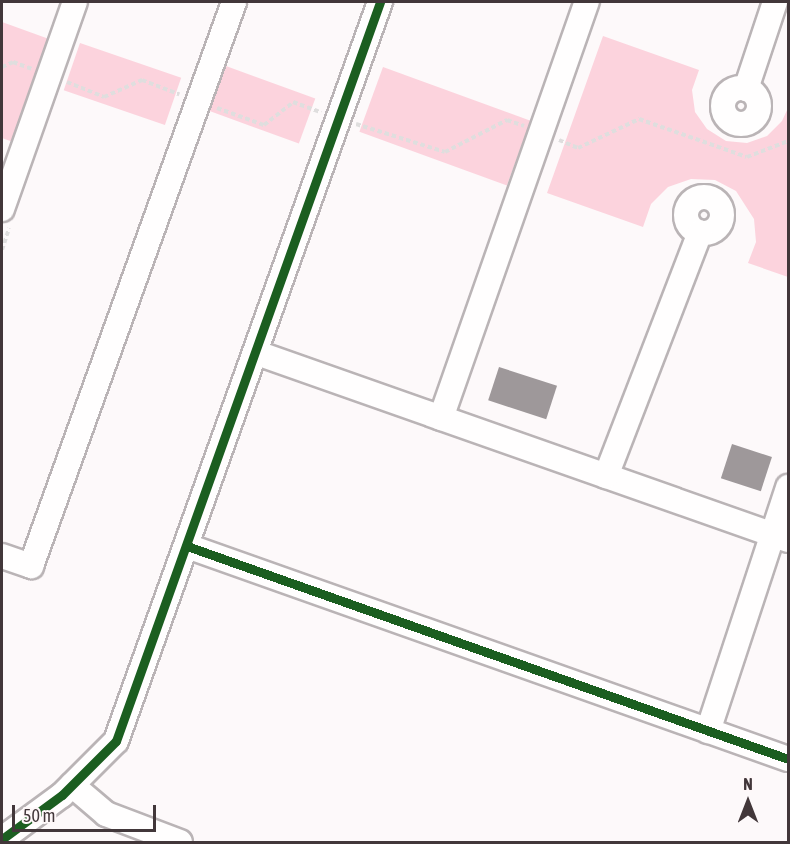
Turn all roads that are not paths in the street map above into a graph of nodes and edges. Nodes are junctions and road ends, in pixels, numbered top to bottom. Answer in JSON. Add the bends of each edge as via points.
{"nodes":[{"id":1,"x":75,"y":2,"type":"edge"},
{"id":2,"x":234,"y":2,"type":"edge"},
{"id":3,"x":380,"y":2,"type":"edge"},
{"id":4,"x":587,"y":2,"type":"edge"},
{"id":5,"x":775,"y":2,"type":"edge"},
{"id":6,"x":746,"y":89,"type":"dead end"},
{"id":7,"x":2,"y":209,"type":"edge"},
{"id":8,"x":700,"y":233,"type":"dead end"},
{"id":9,"x":257,"y":352,"type":"junction"},
{"id":10,"x":441,"y":418,"type":"junction"},
{"id":11,"x":606,"y":476,"type":"junction"},
{"id":12,"x":789,"y":487,"type":"edge"},
{"id":13,"x":780,"y":537,"type":"edge"},
{"id":14,"x":187,"y":546,"type":"junction"},
{"id":15,"x":2,"y":556,"type":"edge"},
{"id":16,"x":708,"y":731,"type":"junction"},
{"id":17,"x":789,"y":759,"type":"edge"},
{"id":18,"x":72,"y":785,"type":"junction"},
{"id":19,"x":2,"y":839,"type":"edge"},
{"id":20,"x":180,"y":843,"type":"edge"}],
"edges":[{"from":1,"to":7,"type":"street"},
{"from":2,"to":15,"type":"street","via":[[30,566]]},
{"from":3,"to":9,"type":"street"},
{"from":4,"to":10,"type":"street"},
{"from":5,"to":6,"type":"street"},
{"from":8,"to":11,"type":"street"},
{"from":9,"to":10,"type":"street"},
{"from":9,"to":14,"type":"street"},
{"from":10,"to":11,"type":"street"},
{"from":11,"to":13,"type":"street"},
{"from":12,"to":13,"type":"street"},
{"from":13,"to":16,"type":"street"},
{"from":14,"to":16,"type":"street"},
{"from":14,"to":18,"type":"street","via":[[116,741]]},
{"from":16,"to":17,"type":"street"},
{"from":18,"to":19,"type":"street"},
{"from":18,"to":20,"type":"street","via":[[106,814]]}]}
